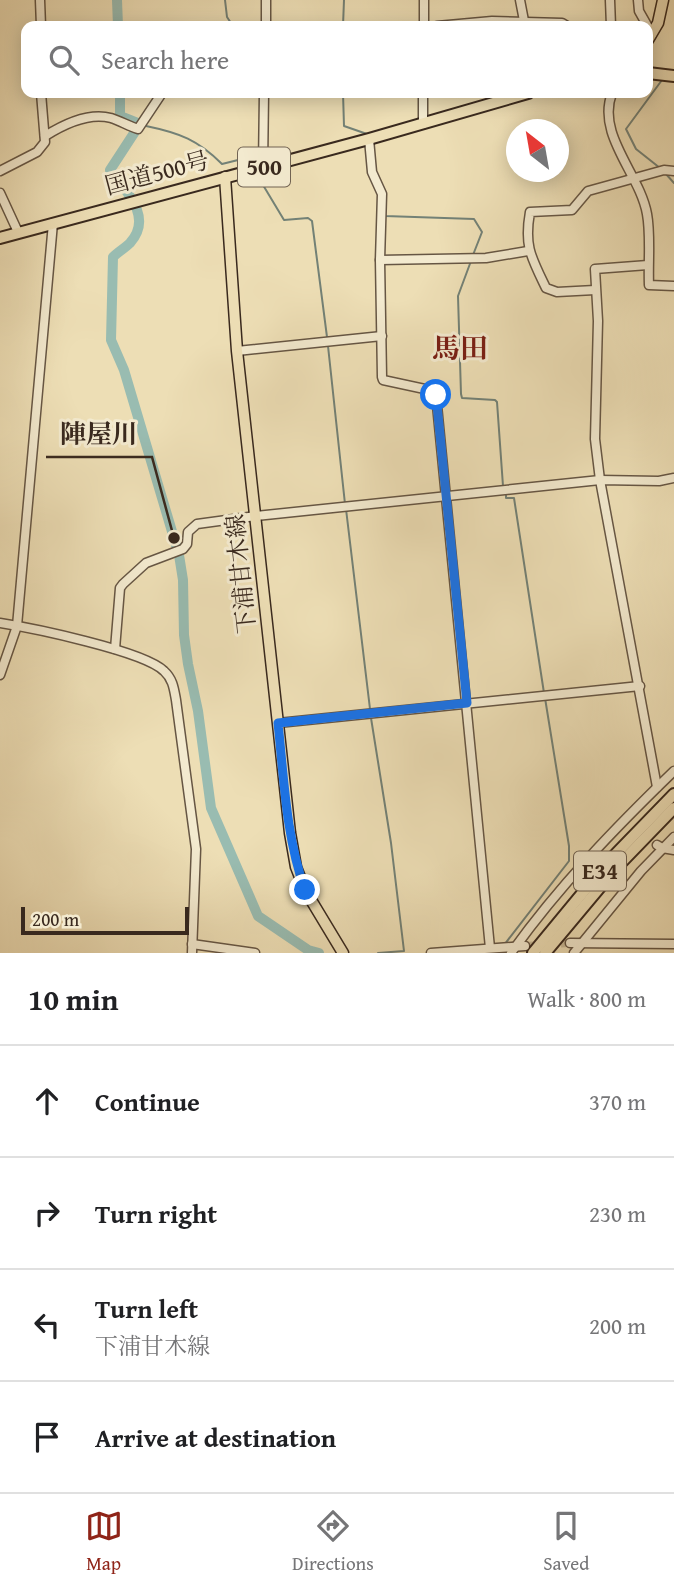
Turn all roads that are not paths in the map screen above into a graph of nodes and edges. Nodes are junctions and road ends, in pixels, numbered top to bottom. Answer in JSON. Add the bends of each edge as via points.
{"nodes":[{"id":1,"x":40,"y":0,"type":"edge"},
{"id":2,"x":266,"y":0,"type":"edge"},
{"id":3,"x":424,"y":0,"type":"edge"},
{"id":4,"x":520,"y":0,"type":"edge"},
{"id":5,"x":610,"y":0,"type":"edge"},
{"id":6,"x":638,"y":0,"type":"edge"},
{"id":7,"x":663,"y":0,"type":"edge"},
{"id":8,"x":41,"y":21,"type":"edge"},
{"id":9,"x":265,"y":21,"type":"edge"},
{"id":10,"x":424,"y":21,"type":"edge"},
{"id":11,"x":524,"y":21,"type":"edge"},
{"id":12,"x":611,"y":21,"type":"edge"},
{"id":13,"x":643,"y":21,"type":"edge"},
{"id":14,"x":653,"y":32,"type":"edge"},
{"id":15,"x":653,"y":74,"type":"edge"},
{"id":16,"x":674,"y":76,"type":"edge"},
{"id":17,"x":41,"y":98,"type":"edge"},
{"id":18,"x":159,"y":98,"type":"edge"},
{"id":19,"x":264,"y":98,"type":"edge"},
{"id":20,"x":423,"y":98,"type":"edge"},
{"id":21,"x":511,"y":98,"type":"edge"},
{"id":22,"x":610,"y":98,"type":"edge"},
{"id":23,"x":423,"y":124,"type":"junction"},
{"id":24,"x":46,"y":135,"type":"junction"},
{"id":25,"x":369,"y":139,"type":"junction"},
{"id":26,"x":263,"y":167,"type":"junction"},
{"id":27,"x":0,"y":171,"type":"edge"},
{"id":28,"x":674,"y":171,"type":"edge"},
{"id":29,"x":225,"y":177,"type":"junction"},
{"id":30,"x":634,"y":179,"type":"junction"},
{"id":31,"x":0,"y":193,"type":"edge"},
{"id":32,"x":53,"y":223,"type":"junction"},
{"id":33,"x":18,"y":232,"type":"junction"},
{"id":34,"x":0,"y":238,"type":"edge"},
{"id":35,"x":528,"y":251,"type":"junction"},
{"id":36,"x":380,"y":260,"type":"junction"},
{"id":37,"x":648,"y":265,"type":"junction"},
{"id":38,"x":674,"y":286,"type":"edge"},
{"id":39,"x":595,"y":290,"type":"junction"},
{"id":40,"x":382,"y":336,"type":"junction"},
{"id":41,"x":237,"y":351,"type":"junction"},
{"id":42,"x":674,"y":478,"type":"edge"},
{"id":43,"x":600,"y":480,"type":"junction"},
{"id":44,"x":446,"y":496,"type":"junction"},
{"id":45,"x":256,"y":516,"type":"junction"},
{"id":46,"x":0,"y":623,"type":"edge"},
{"id":47,"x":17,"y":626,"type":"junction"},
{"id":48,"x":115,"y":649,"type":"junction"},
{"id":49,"x":0,"y":675,"type":"edge"},
{"id":50,"x":640,"y":686,"type":"junction"},
{"id":51,"x":467,"y":703,"type":"junction"},
{"id":52,"x":278,"y":723,"type":"junction"},
{"id":53,"x":674,"y":771,"type":"edge"},
{"id":54,"x":657,"y":787,"type":"junction"},
{"id":55,"x":674,"y":794,"type":"edge"},
{"id":56,"x":674,"y":808,"type":"edge"},
{"id":57,"x":624,"y":820,"type":"junction"},
{"id":58,"x":632,"y":828,"type":"dead end"},
{"id":59,"x":674,"y":837,"type":"edge"},
{"id":60,"x":660,"y":846,"type":"junction"},
{"id":61,"x":674,"y":850,"type":"edge"},
{"id":62,"x":570,"y":943,"type":"tunnel mouth"},
{"id":63,"x":579,"y":944,"type":"junction"},
{"id":64,"x":674,"y":944,"type":"edge"},
{"id":65,"x":192,"y":948,"type":"edge"},
{"id":66,"x":490,"y":948,"type":"junction"},
{"id":67,"x":521,"y":950,"type":"edge"},
{"id":68,"x":255,"y":953,"type":"edge"},
{"id":69,"x":343,"y":953,"type":"edge"},
{"id":70,"x":431,"y":953,"type":"edge"},
{"id":71,"x":545,"y":953,"type":"edge"},
{"id":72,"x":574,"y":953,"type":"edge"}],
"edges":[{"from":1,"to":8,"type":"street"},
{"from":2,"to":9,"type":"street"},
{"from":3,"to":10,"type":"street"},
{"from":4,"to":11,"type":"street"},
{"from":5,"to":12,"type":"street"},
{"from":6,"to":13,"type":"street"},
{"from":7,"to":14,"type":"main road"},
{"from":15,"to":16,"type":"highway"},
{"from":17,"to":24,"type":"street"},
{"from":18,"to":24,"type":"street","via":[[138,129],[99,116]]},
{"from":19,"to":26,"type":"street"},
{"from":20,"to":23,"type":"street"},
{"from":21,"to":23,"type":"highway","name":"国道500号","number":"500"},
{"from":22,"to":30,"type":"street","via":[[610,129]]},
{"from":23,"to":25,"type":"highway","name":"国道500号","number":"500"},
{"from":24,"to":27,"type":"street","via":[[37,152]]},
{"from":25,"to":26,"type":"highway","name":"国道500号","number":"500"},
{"from":25,"to":36,"type":"street","via":[[372,172],[382,194]]},
{"from":26,"to":29,"type":"highway","name":"国道500号","number":"500"},
{"from":28,"to":30,"type":"street"},
{"from":29,"to":32,"type":"highway","name":"国道500号","number":"500"},
{"from":29,"to":41,"type":"main road","name":"下浦甘木線"},
{"from":30,"to":35,"type":"street","via":[[588,191],[572,210],[530,212]]},
{"from":30,"to":37,"type":"street","via":[[647,214]]},
{"from":31,"to":33,"type":"street"},
{"from":32,"to":33,"type":"highway","name":"国道500号","number":"500"},
{"from":32,"to":47,"type":"street"},
{"from":33,"to":34,"type":"highway","name":"国道500号","number":"500"},
{"from":35,"to":36,"type":"street","via":[[486,258]]},
{"from":35,"to":39,"type":"street","via":[[549,290]]},
{"from":36,"to":40,"type":"street"},
{"from":37,"to":38,"type":"street","via":[[649,285]]},
{"from":37,"to":39,"type":"street","via":[[595,269]]},
{"from":39,"to":43,"type":"street","via":[[595,439]]},
{"from":40,"to":41,"type":"street"},
{"from":40,"to":44,"type":"street","via":[[383,380],[435,391]]},
{"from":41,"to":45,"type":"main road","name":"下浦甘木線"},
{"from":42,"to":43,"type":"street"},
{"from":43,"to":44,"type":"street"},
{"from":43,"to":50,"type":"street"},
{"from":44,"to":45,"type":"street"},
{"from":44,"to":51,"type":"street"},
{"from":45,"to":48,"type":"street","via":[[193,526],[183,549],[146,564],[123,584]]},
{"from":45,"to":52,"type":"main road","name":"下浦甘木線"},
{"from":46,"to":47,"type":"street"},
{"from":47,"to":48,"type":"street"},
{"from":47,"to":49,"type":"street"},
{"from":48,"to":65,"type":"street","via":[[155,664],[173,684],[196,849]]},
{"from":50,"to":51,"type":"street"},
{"from":50,"to":54,"type":"street"},
{"from":51,"to":52,"type":"street"},
{"from":51,"to":66,"type":"street"},
{"from":52,"to":69,"type":"main road","name":"下浦甘木線","via":[[296,867]]},
{"from":53,"to":54,"type":"street"},
{"from":54,"to":57,"type":"street"},
{"from":55,"to":67,"type":"highway","number":"E34"},
{"from":56,"to":71,"type":"highway","number":"E34"},
{"from":57,"to":58,"type":"street"},
{"from":57,"to":67,"type":"street","via":[[544,907]]},
{"from":59,"to":60,"type":"street"},
{"from":60,"to":61,"type":"street"},
{"from":60,"to":63,"type":"street"},
{"from":62,"to":63,"type":"street"},
{"from":63,"to":64,"type":"street"},
{"from":63,"to":72,"type":"street"},
{"from":65,"to":68,"type":"street"},
{"from":66,"to":67,"type":"street"},
{"from":66,"to":70,"type":"street"}]}
